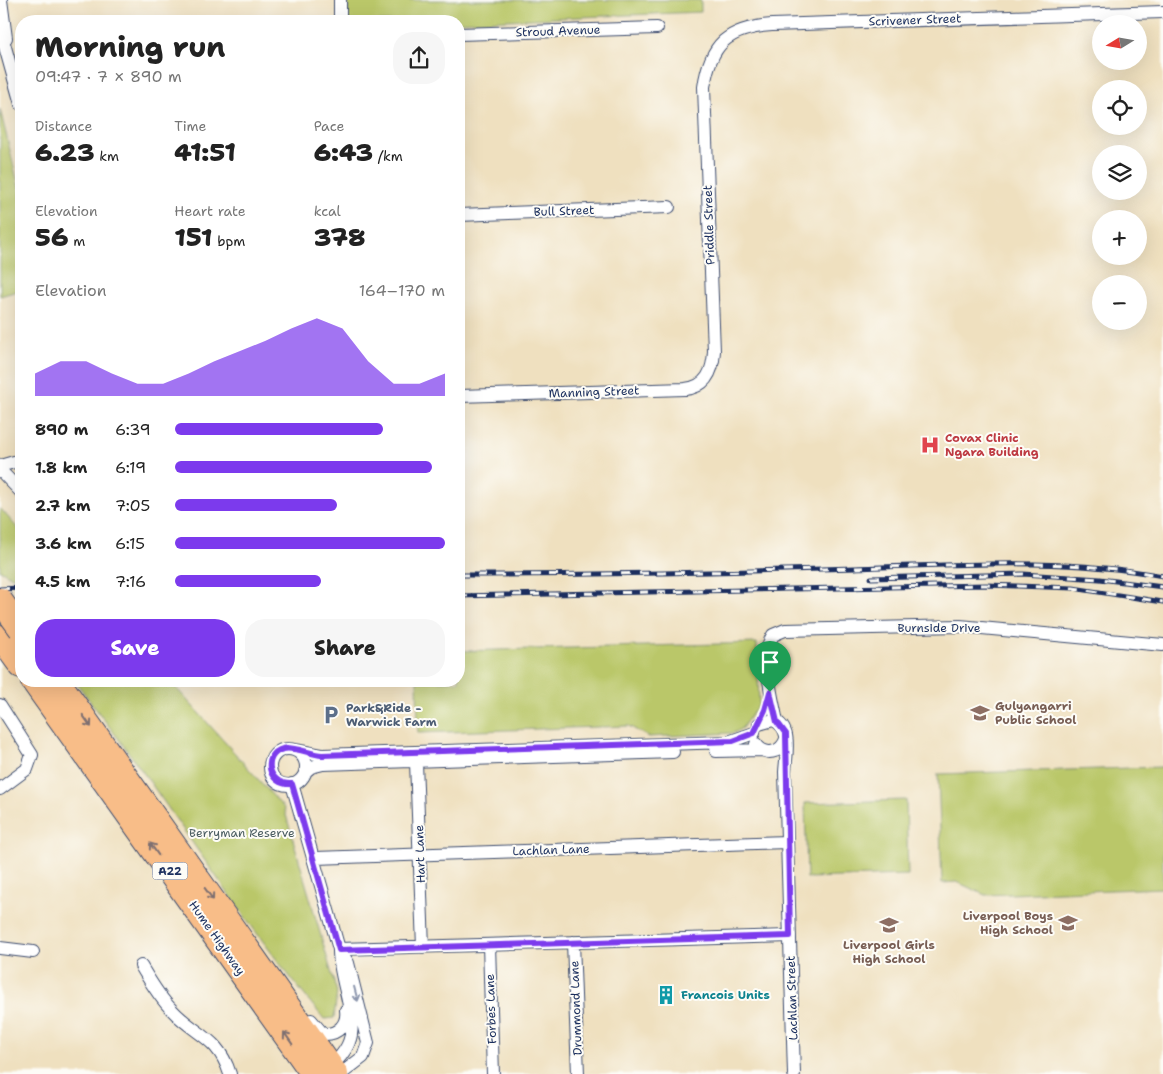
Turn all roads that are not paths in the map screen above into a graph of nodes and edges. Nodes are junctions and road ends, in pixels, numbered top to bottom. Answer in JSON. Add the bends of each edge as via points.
{"nodes":[{"id":1,"x":2,"y":0,"type":"edge"},
{"id":2,"x":340,"y":0,"type":"edge"},
{"id":3,"x":1163,"y":12,"type":"edge"},
{"id":4,"x":340,"y":15,"type":"edge"},
{"id":5,"x":657,"y":28,"type":"dead end"},
{"id":6,"x":0,"y":30,"type":"edge"},
{"id":7,"x":465,"y":34,"type":"edge"},
{"id":8,"x":7,"y":50,"type":"junction"},
{"id":9,"x":15,"y":50,"type":"edge"},
{"id":10,"x":15,"y":81,"type":"edge"},
{"id":11,"x":704,"y":87,"type":"joint"},
{"id":12,"x":669,"y":207,"type":"dead end"},
{"id":13,"x":465,"y":215,"type":"edge"},
{"id":14,"x":713,"y":362,"type":"joint"},
{"id":15,"x":465,"y":396,"type":"edge"},
{"id":16,"x":15,"y":462,"type":"edge"},
{"id":17,"x":0,"y":466,"type":"edge"},
{"id":18,"x":0,"y":470,"type":"edge"},
{"id":19,"x":15,"y":486,"type":"edge"},
{"id":20,"x":0,"y":600,"type":"edge"},
{"id":21,"x":15,"y":621,"type":"edge"},
{"id":22,"x":1163,"y":645,"type":"edge"},
{"id":23,"x":37,"y":687,"type":"edge"},
{"id":24,"x":62,"y":687,"type":"edge"},
{"id":25,"x":770,"y":692,"type":"junction"},
{"id":26,"x":0,"y":704,"type":"edge"},
{"id":27,"x":777,"y":722,"type":"junction"},
{"id":28,"x":756,"y":729,"type":"junction"},
{"id":29,"x":786,"y":739,"type":"junction"},
{"id":30,"x":295,"y":750,"type":"junction"},
{"id":31,"x":767,"y":751,"type":"junction"},
{"id":32,"x":416,"y":762,"type":"junction"},
{"id":33,"x":305,"y":772,"type":"junction"},
{"id":34,"x":785,"y":772,"type":"junction"},
{"id":35,"x":292,"y":784,"type":"junction"},
{"id":36,"x":0,"y":789,"type":"edge"},
{"id":37,"x":787,"y":842,"type":"junction"},
{"id":38,"x":420,"y":854,"type":"junction"},
{"id":39,"x":315,"y":858,"type":"junction"},
{"id":40,"x":790,"y":936,"type":"junction"},
{"id":41,"x":573,"y":942,"type":"junction"},
{"id":42,"x":489,"y":945,"type":"junction"},
{"id":43,"x":424,"y":947,"type":"junction"},
{"id":44,"x":0,"y":948,"type":"edge"},
{"id":45,"x":339,"y":950,"type":"junction"},
{"id":46,"x":33,"y":952,"type":"dead end"},
{"id":47,"x":141,"y":966,"type":"dead end"},
{"id":48,"x":344,"y":988,"type":"junction"},
{"id":49,"x":284,"y":1001,"type":"junction"},
{"id":50,"x":330,"y":1073,"type":"edge"},
{"id":51,"x":230,"y":1074,"type":"edge"},
{"id":52,"x":493,"y":1074,"type":"edge"},
{"id":53,"x":578,"y":1074,"type":"edge"},
{"id":54,"x":794,"y":1074,"type":"edge"}],
"edges":[{"from":1,"to":8,"type":"street"},
{"from":2,"to":4,"type":"street"},
{"from":3,"to":11,"type":"street","name":"Scrivener Street","via":[[758,26],[730,35],[720,44],[711,58]]},
{"from":5,"to":7,"type":"street","name":"Stroud Avenue"},
{"from":6,"to":8,"type":"street"},
{"from":8,"to":9,"type":"street"},
{"from":8,"to":10,"type":"street"},
{"from":11,"to":14,"type":"street","name":"Priddle Street"},
{"from":12,"to":13,"type":"street","name":"Bull Street"},
{"from":14,"to":15,"type":"street","name":"Manning Street","via":[[707,379],[693,388]]},
{"from":16,"to":17,"type":"street"},
{"from":18,"to":19,"type":"street"},
{"from":20,"to":21,"type":"highway","bridge":true},
{"from":22,"to":25,"type":"street","name":"Burnside Drive","via":[[960,626],[785,630],[770,640]]},
{"from":50,"to":23,"type":"highway","name":"Hume Highway","number":"A22","one_way":true},
{"from":24,"to":49,"type":"highway","name":"Hume Highway","number":"A22","one_way":true},
{"from":25,"to":27,"type":"street","name":"Burnside Drive"},
{"from":25,"to":28,"type":"street","name":"Burnside Drive"},
{"from":26,"to":36,"type":"street","via":[[29,748],[31,760],[27,769]]},
{"from":27,"to":28,"type":"street","via":[[768,720]]},
{"from":27,"to":29,"type":"street","via":[[784,729]]},
{"from":28,"to":30,"type":"street","via":[[728,742],[322,755]]},
{"from":28,"to":31,"type":"street","via":[[755,743]]},
{"from":29,"to":31,"type":"street","via":[[781,748]]},
{"from":29,"to":34,"type":"street","name":"Lachlan Street"},
{"from":30,"to":33,"type":"street","via":[[303,757]]},
{"from":30,"to":35,"type":"street","via":[[280,750],[270,764],[276,780]]},
{"from":31,"to":32,"type":"street"},
{"from":31,"to":34,"type":"street"},
{"from":32,"to":33,"type":"street","via":[[323,764]]},
{"from":32,"to":38,"type":"street","name":"Hart Lane"},
{"from":33,"to":35,"type":"street"},
{"from":34,"to":37,"type":"street","name":"Lachlan Street"},
{"from":35,"to":39,"type":"street"},
{"from":37,"to":38,"type":"street","name":"Lachlan Lane"},
{"from":37,"to":40,"type":"street","name":"Lachlan Street"},
{"from":38,"to":39,"type":"street","name":"Lachlan Lane"},
{"from":38,"to":43,"type":"street","name":"Hart Lane"},
{"from":39,"to":45,"type":"street"},
{"from":40,"to":41,"type":"street"},
{"from":40,"to":54,"type":"street","name":"Lachlan Street"},
{"from":41,"to":42,"type":"street"},
{"from":41,"to":53,"type":"street","name":"Drummond Lane"},
{"from":42,"to":43,"type":"street"},
{"from":42,"to":52,"type":"street","name":"Forbes Lane"},
{"from":43,"to":45,"type":"street"},
{"from":44,"to":46,"type":"street"},
{"from":45,"to":48,"type":"street","via":[[338,966]]},
{"from":45,"to":50,"type":"street","one_way":true,"via":[[348,963],[368,1043],[363,1058]]},
{"from":47,"to":51,"type":"street","via":[[172,1011],[214,1043]]},
{"from":48,"to":49,"type":"street","via":[[346,1022],[331,1034],[319,1031],[299,1004]]},
{"from":48,"to":50,"type":"street","via":[[352,1035]]},
{"from":49,"to":50,"type":"highway","name":"Hume Highway","number":"A22"}]}
